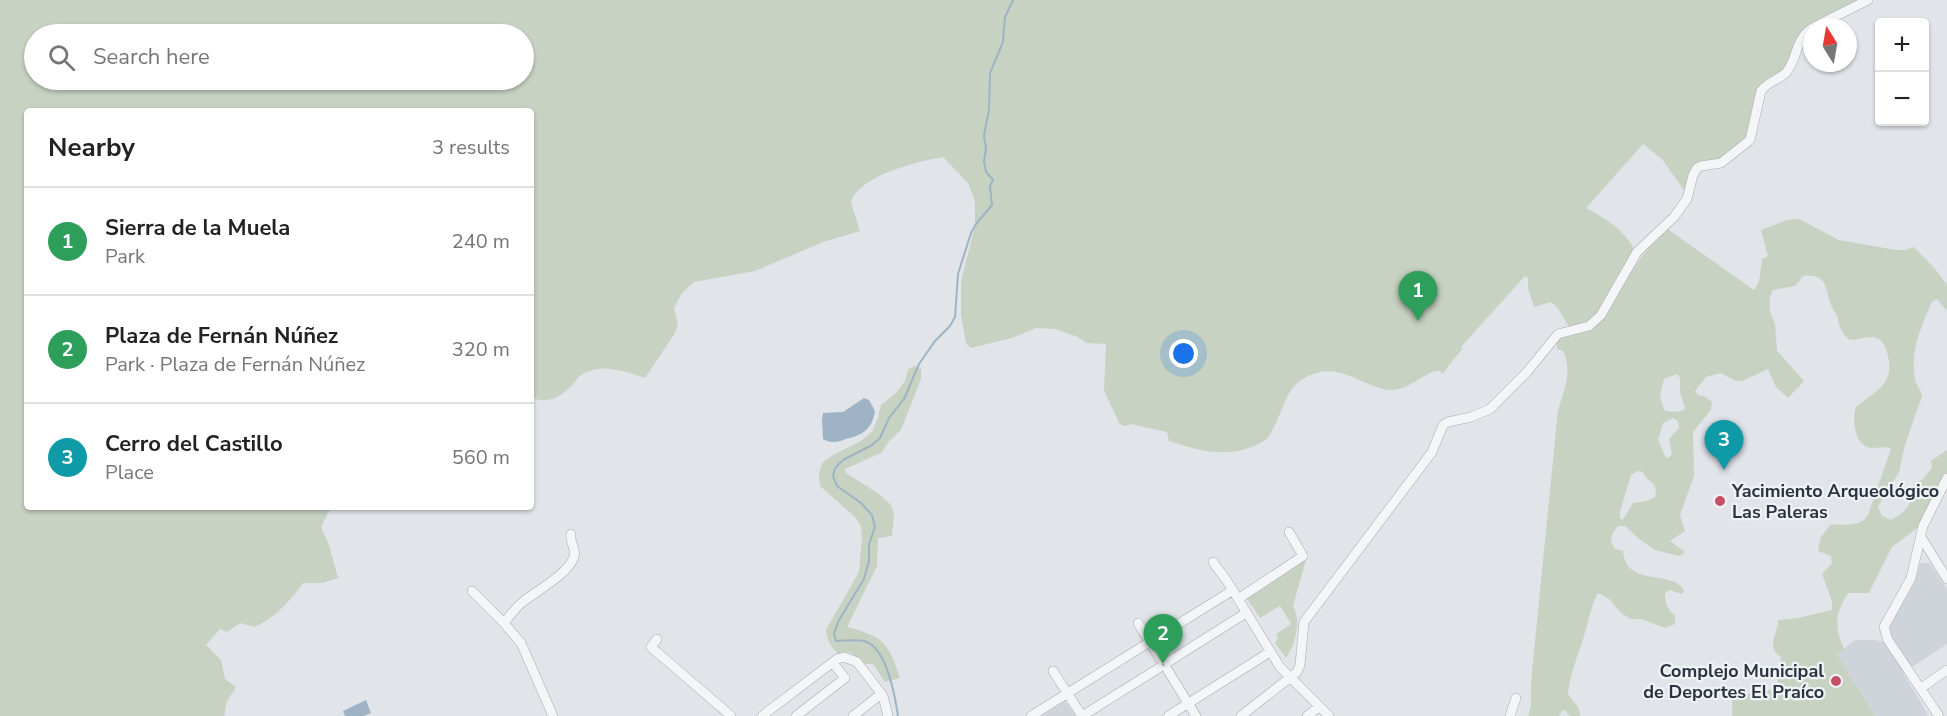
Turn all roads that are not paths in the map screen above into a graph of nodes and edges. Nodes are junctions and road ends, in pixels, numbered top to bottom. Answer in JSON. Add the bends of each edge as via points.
{"nodes":[{"id":1,"x":1868,"y":0,"type":"edge"},
{"id":2,"x":1833,"y":18,"type":"edge"},
{"id":3,"x":1803,"y":36,"type":"edge"},
{"id":4,"x":1947,"y":478,"type":"edge"},
{"id":5,"x":1289,"y":532,"type":"dead end"},
{"id":6,"x":571,"y":534,"type":"dead end"},
{"id":7,"x":1921,"y":537,"type":"junction"},
{"id":8,"x":1212,"y":562,"type":"dead end"},
{"id":9,"x":1947,"y":579,"type":"edge"},
{"id":10,"x":1233,"y":590,"type":"junction"},
{"id":11,"x":472,"y":591,"type":"dead end"},
{"id":12,"x":1238,"y":599,"type":"junction"},
{"id":13,"x":1246,"y":613,"type":"junction"},
{"id":14,"x":504,"y":623,"type":"junction"},
{"id":15,"x":1138,"y":623,"type":"dead end"},
{"id":16,"x":657,"y":639,"type":"dead end"},
{"id":17,"x":1149,"y":642,"type":"junction"},
{"id":18,"x":1270,"y":652,"type":"junction"},
{"id":19,"x":833,"y":663,"type":"junction"},
{"id":20,"x":1164,"y":665,"type":"junction"},
{"id":21,"x":1947,"y":670,"type":"edge"},
{"id":22,"x":1053,"y":671,"type":"dead end"},
{"id":23,"x":1291,"y":679,"type":"junction"},
{"id":24,"x":1921,"y":688,"type":"junction"},
{"id":25,"x":1068,"y":693,"type":"junction"},
{"id":26,"x":881,"y":694,"type":"junction"},
{"id":27,"x":1516,"y":698,"type":"dead end"},
{"id":28,"x":1188,"y":703,"type":"junction"},
{"id":29,"x":1319,"y":707,"type":"junction"},
{"id":30,"x":553,"y":716,"type":"edge"},
{"id":31,"x":731,"y":716,"type":"edge"},
{"id":32,"x":762,"y":716,"type":"edge"},
{"id":33,"x":796,"y":716,"type":"edge"},
{"id":34,"x":853,"y":716,"type":"edge"},
{"id":35,"x":888,"y":716,"type":"edge"},
{"id":36,"x":1031,"y":716,"type":"edge"},
{"id":37,"x":1082,"y":716,"type":"edge"},
{"id":38,"x":1167,"y":716,"type":"edge"},
{"id":39,"x":1196,"y":716,"type":"edge"},
{"id":40,"x":1241,"y":716,"type":"edge"},
{"id":41,"x":1307,"y":716,"type":"edge"},
{"id":42,"x":1329,"y":716,"type":"edge"},
{"id":43,"x":1510,"y":716,"type":"edge"},
{"id":44,"x":1939,"y":716,"type":"edge"}],
"edges":[{"from":1,"to":2,"type":"street"},
{"from":3,"to":23,"type":"street","via":[[1788,70],[1761,91],[1750,140],[1721,163],[1697,168],[1687,199],[1637,252],[1600,315],[1589,326],[1558,334],[1490,408],[1443,424],[1432,452],[1304,622],[1300,665]]},
{"from":4,"to":7,"type":"street"},
{"from":5,"to":12,"type":"street","via":[[1303,556]]},
{"from":6,"to":14,"type":"street","via":[[574,556],[568,567],[522,603]]},
{"from":7,"to":9,"type":"street"},
{"from":7,"to":24,"type":"street","via":[[1911,578],[1884,627],[1888,640]]},
{"from":8,"to":10,"type":"street"},
{"from":10,"to":12,"type":"street"},
{"from":10,"to":17,"type":"street"},
{"from":11,"to":14,"type":"street"},
{"from":12,"to":13,"type":"street"},
{"from":13,"to":18,"type":"street"},
{"from":13,"to":20,"type":"street"},
{"from":14,"to":30,"type":"street","via":[[525,650]]},
{"from":15,"to":17,"type":"street"},
{"from":16,"to":31,"type":"street","via":[[651,647]]},
{"from":17,"to":20,"type":"street"},
{"from":17,"to":25,"type":"street"},
{"from":18,"to":23,"type":"street"},
{"from":18,"to":28,"type":"street"},
{"from":19,"to":26,"type":"street","via":[[844,657],[856,662]]},
{"from":19,"to":32,"type":"street"},
{"from":19,"to":33,"type":"street","via":[[845,678]]},
{"from":20,"to":28,"type":"street"},
{"from":20,"to":37,"type":"street"},
{"from":21,"to":24,"type":"street"},
{"from":22,"to":25,"type":"street"},
{"from":23,"to":29,"type":"street"},
{"from":23,"to":40,"type":"street"},
{"from":24,"to":44,"type":"street"},
{"from":25,"to":36,"type":"street"},
{"from":25,"to":37,"type":"street"},
{"from":26,"to":34,"type":"street"},
{"from":26,"to":35,"type":"street"},
{"from":27,"to":43,"type":"street"},
{"from":28,"to":38,"type":"street"},
{"from":28,"to":39,"type":"street"},
{"from":29,"to":41,"type":"street"},
{"from":29,"to":42,"type":"street"}]}
